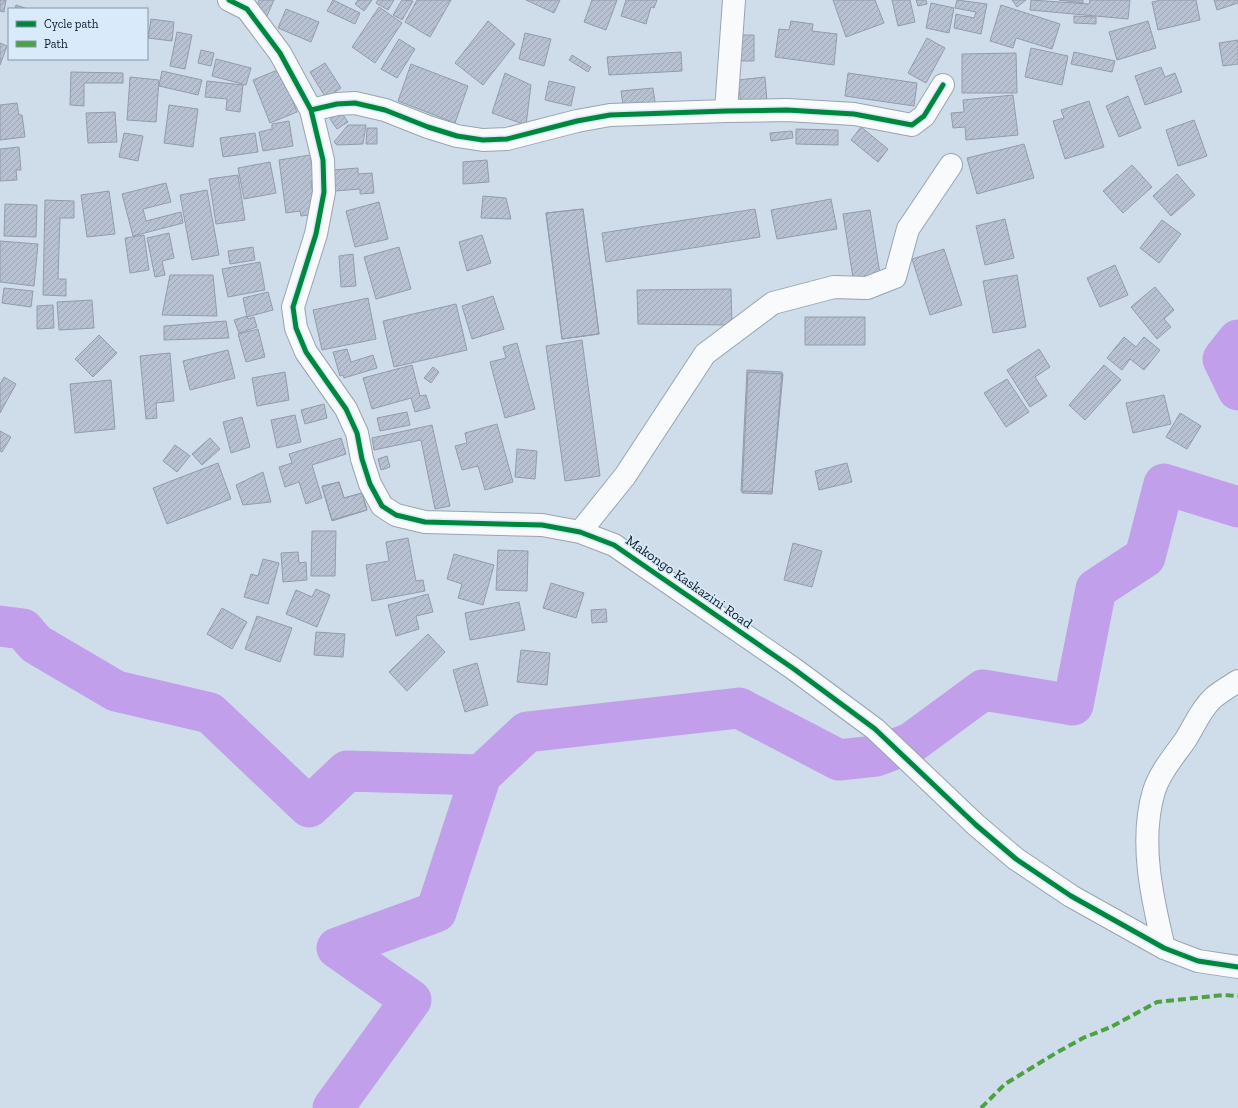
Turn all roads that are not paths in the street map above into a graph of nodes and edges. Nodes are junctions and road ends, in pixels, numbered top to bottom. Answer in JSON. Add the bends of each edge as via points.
{"nodes":[{"id":1,"x":734,"y":0,"type":"edge"},
{"id":2,"x":242,"y":3,"type":"edge"},
{"id":3,"x":943,"y":85,"type":"dead end"},
{"id":4,"x":311,"y":110,"type":"junction"},
{"id":5,"x":726,"y":111,"type":"junction"},
{"id":6,"x":951,"y":165,"type":"dead end"},
{"id":7,"x":580,"y":532,"type":"junction"},
{"id":8,"x":1238,"y":681,"type":"edge"},
{"id":9,"x":1164,"y":948,"type":"junction"},
{"id":10,"x":1238,"y":967,"type":"edge"}],
"edges":[{"from":1,"to":5,"type":"street"},
{"from":2,"to":4,"type":"street","name":"Makongo Kaskazini Road","via":[[280,53]]},
{"from":3,"to":5,"type":"street","via":[[924,116],[912,125],[854,114],[787,110]]},
{"from":4,"to":5,"type":"street","via":[[355,103],[385,110],[457,136],[483,140],[507,139],[610,115]]},
{"from":4,"to":7,"type":"street","name":"Makongo Kaskazini Road","via":[[323,160],[324,192],[316,234],[293,307],[296,328],[306,352],[346,409],[357,433],[370,484],[382,506],[396,516],[425,522],[542,525]]},
{"from":6,"to":7,"type":"street","via":[[908,229],[896,277],[867,288],[834,287],[773,303],[705,354],[624,476]]},
{"from":7,"to":9,"type":"street","name":"Makongo Kaskazini Road","via":[[620,549],[794,669],[875,729],[976,825],[1016,859],[1071,896]]},
{"from":8,"to":9,"type":"street","via":[[1213,698],[1204,708],[1164,770],[1155,790],[1148,821],[1149,861],[1155,909]]},
{"from":9,"to":10,"type":"street","name":"Makongo Kaskazini Road","via":[[1198,961]]}]}
